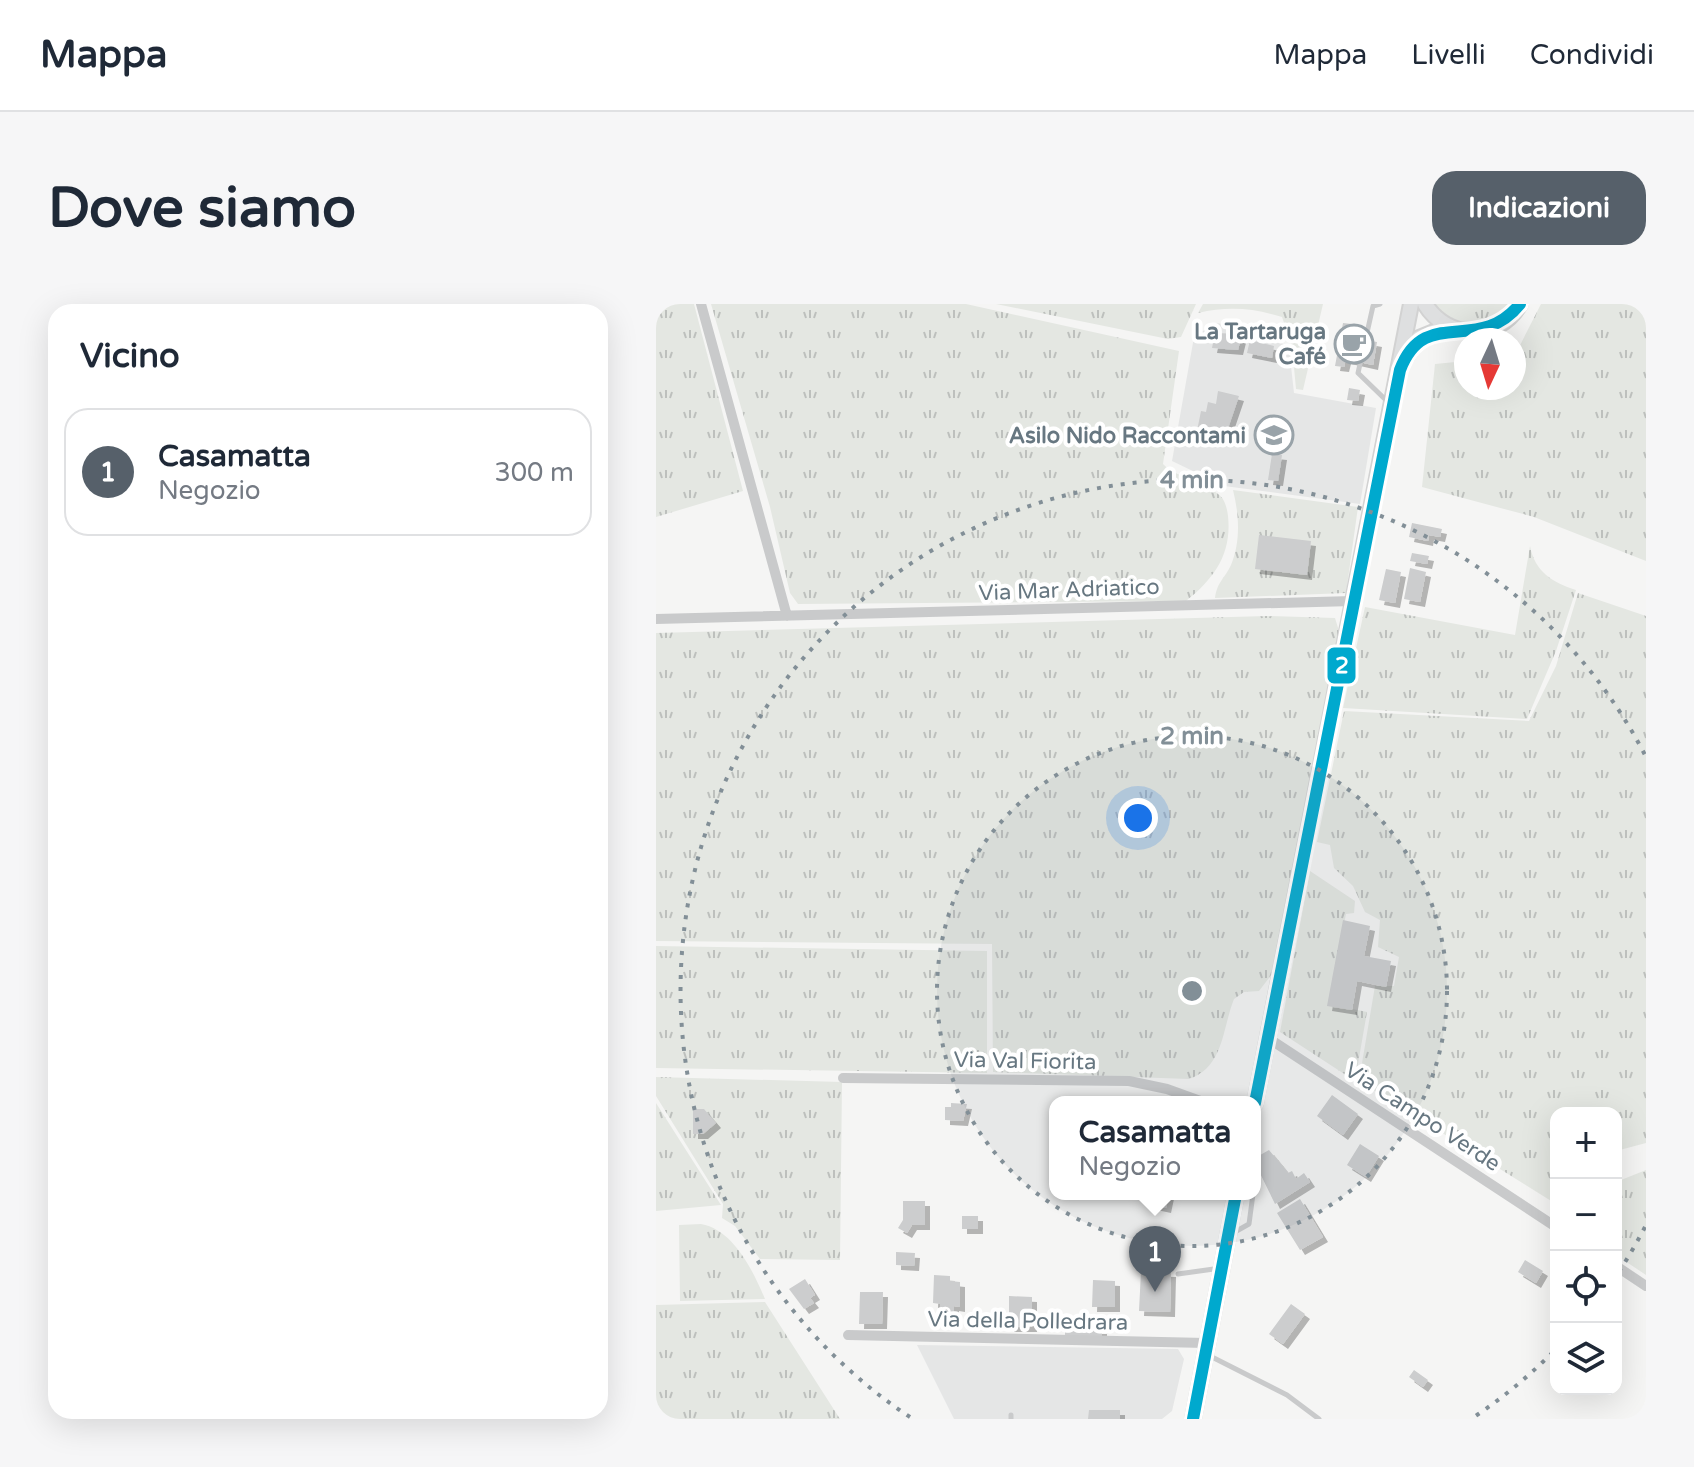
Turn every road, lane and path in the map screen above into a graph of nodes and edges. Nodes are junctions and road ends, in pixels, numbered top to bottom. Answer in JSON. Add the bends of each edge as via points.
{"nodes":[{"id":1,"x":701,"y":304,"type":"edge"},
{"id":2,"x":1380,"y":304,"type":"edge"},
{"id":3,"x":1411,"y":304,"type":"edge"},
{"id":4,"x":1425,"y":304,"type":"edge"},
{"id":5,"x":1520,"y":304,"type":"edge"},
{"id":6,"x":1446,"y":327,"type":"junction"},
{"id":7,"x":1396,"y":384,"type":"junction"},
{"id":8,"x":1391,"y":406,"type":"junction"},
{"id":9,"x":1353,"y":601,"type":"junction"},
{"id":10,"x":787,"y":616,"type":"junction"},
{"id":11,"x":656,"y":619,"type":"edge"},
{"id":12,"x":1268,"y":1038,"type":"junction"},
{"id":13,"x":843,"y":1078,"type":"dead end"},
{"id":14,"x":1186,"y":1096,"type":"edge"},
{"id":15,"x":1256,"y":1096,"type":"edge"},
{"id":16,"x":1235,"y":1200,"type":"edge"},
{"id":17,"x":1252,"y":1200,"type":"edge"},
{"id":18,"x":1550,"y":1223,"type":"edge"},
{"id":19,"x":1228,"y":1235,"type":"junction"},
{"id":20,"x":1222,"y":1268,"type":"junction"},
{"id":21,"x":1622,"y":1270,"type":"edge"},
{"id":22,"x":1178,"y":1274,"type":"dead end"},
{"id":23,"x":1646,"y":1286,"type":"edge"},
{"id":24,"x":848,"y":1335,"type":"dead end"},
{"id":25,"x":1205,"y":1348,"type":"junction"},
{"id":26,"x":1190,"y":1418,"type":"edge"},
{"id":27,"x":1319,"y":1419,"type":"edge"}],
"edges":[{"from":1,"to":10,"type":"street"},
{"from":2,"to":8,"type":"lane","via":[[1373,306],[1358,373]]},
{"from":3,"to":7,"type":"main road"},
{"from":4,"to":6,"type":"main road"},
{"from":5,"to":6,"type":"main road","via":[[1506,321],[1489,329]]},
{"from":6,"to":7,"type":"main road","via":[[1416,340]]},
{"from":7,"to":8,"type":"main road"},
{"from":8,"to":9,"type":"main road"},
{"from":9,"to":10,"type":"street","name":"Via Mar Adriatico"},
{"from":9,"to":12,"type":"main road"},
{"from":10,"to":11,"type":"street","name":"Via Mar Adriatico"},
{"from":12,"to":15,"type":"main road"},
{"from":12,"to":18,"type":"street","name":"Via Campo Verde"},
{"from":13,"to":14,"type":"street","name":"Via Val Fiorita","via":[[1129,1081]]},
{"from":16,"to":19,"type":"main road"},
{"from":17,"to":19,"type":"lane","via":[[1249,1224]]},
{"from":19,"to":20,"type":"main road"},
{"from":20,"to":22,"type":"lane"},
{"from":20,"to":25,"type":"main road"},
{"from":21,"to":23,"type":"street"},
{"from":24,"to":25,"type":"street","name":"Via della Polledrara"},
{"from":25,"to":26,"type":"main road"},
{"from":25,"to":27,"type":"lane"}]}
